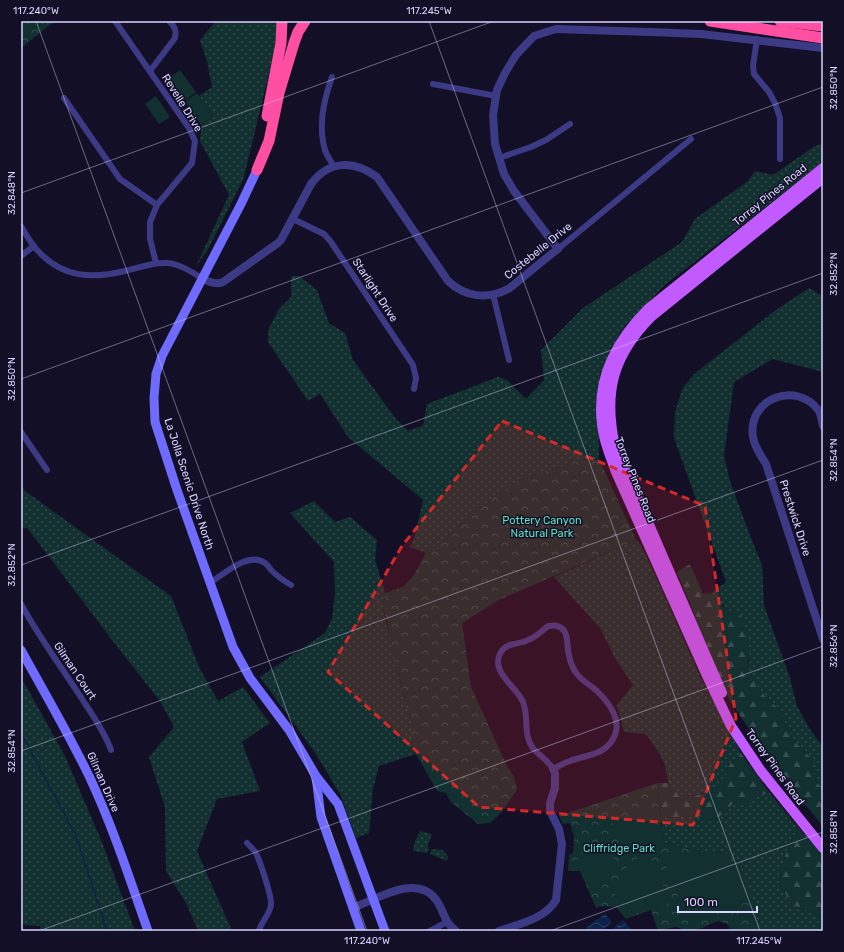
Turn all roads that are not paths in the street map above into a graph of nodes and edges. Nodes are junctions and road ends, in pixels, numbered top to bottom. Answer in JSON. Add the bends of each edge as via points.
{"nodes":[{"id":1,"x":115,"y":21,"type":"edge"},
{"id":2,"x":169,"y":21,"type":"edge"},
{"id":3,"x":282,"y":21,"type":"edge"},
{"id":4,"x":305,"y":21,"type":"edge"},
{"id":5,"x":710,"y":21,"type":"edge"},
{"id":6,"x":780,"y":21,"type":"edge"},
{"id":7,"x":823,"y":26,"type":"edge"},
{"id":8,"x":823,"y":38,"type":"edge"},
{"id":9,"x":756,"y":39,"type":"junction"},
{"id":10,"x":823,"y":48,"type":"edge"},
{"id":11,"x":150,"y":71,"type":"junction"},
{"id":12,"x":332,"y":77,"type":"dead end"},
{"id":13,"x":433,"y":84,"type":"dead end"},
{"id":14,"x":496,"y":96,"type":"junction"},
{"id":15,"x":64,"y":98,"type":"dead end"},
{"id":16,"x":570,"y":124,"type":"dead end"},
{"id":17,"x":691,"y":139,"type":"dead end"},
{"id":18,"x":499,"y":158,"type":"junction"},
{"id":19,"x":780,"y":159,"type":"dead end"},
{"id":20,"x":334,"y":167,"type":"junction"},
{"id":21,"x":823,"y":168,"type":"edge"},
{"id":22,"x":257,"y":170,"type":"junction"},
{"id":23,"x":823,"y":178,"type":"edge"},
{"id":24,"x":157,"y":205,"type":"junction"},
{"id":25,"x":293,"y":218,"type":"junction"},
{"id":26,"x":21,"y":226,"type":"edge"},
{"id":27,"x":34,"y":246,"type":"junction"},
{"id":28,"x":558,"y":249,"type":"junction"},
{"id":29,"x":21,"y":256,"type":"edge"},
{"id":30,"x":156,"y":263,"type":"junction"},
{"id":31,"x":203,"y":279,"type":"junction"},
{"id":32,"x":493,"y":294,"type":"junction"},
{"id":33,"x":509,"y":360,"type":"dead end"},
{"id":34,"x":414,"y":389,"type":"dead end"},
{"id":35,"x":823,"y":426,"type":"edge"},
{"id":36,"x":21,"y":432,"type":"edge"},
{"id":37,"x":47,"y":470,"type":"dead end"},
{"id":38,"x":210,"y":583,"type":"junction"},
{"id":39,"x":291,"y":585,"type":"dead end"},
{"id":40,"x":21,"y":604,"type":"edge"},
{"id":41,"x":823,"y":639,"type":"edge"},
{"id":42,"x":21,"y":650,"type":"edge"},
{"id":43,"x":111,"y":750,"type":"dead end"},
{"id":44,"x":553,"y":769,"type":"junction"},
{"id":45,"x":316,"y":776,"type":"junction"},
{"id":46,"x":823,"y":837,"type":"edge"},
{"id":47,"x":247,"y":843,"type":"dead end"},
{"id":48,"x":823,"y":848,"type":"edge"},
{"id":49,"x":374,"y":900,"type":"junction"},
{"id":50,"x":353,"y":908,"type":"junction"},
{"id":51,"x":447,"y":922,"type":"junction"},
{"id":52,"x":148,"y":931,"type":"edge"},
{"id":53,"x":259,"y":931,"type":"edge"},
{"id":54,"x":361,"y":931,"type":"edge"},
{"id":55,"x":385,"y":931,"type":"edge"},
{"id":56,"x":430,"y":931,"type":"edge"},
{"id":57,"x":456,"y":931,"type":"edge"},
{"id":58,"x":499,"y":931,"type":"edge"}],
"edges":[{"from":1,"to":11,"type":"street","name":"Revelle Drive"},
{"from":2,"to":11,"type":"street","via":[[176,32],[175,38]]},
{"from":3,"to":22,"type":"highway","via":[[281,43]]},
{"from":4,"to":22,"type":"highway","via":[[294,43],[279,93],[269,141]]},
{"from":5,"to":8,"type":"highway"},
{"from":6,"to":7,"type":"highway"},
{"from":9,"to":10,"type":"street"},
{"from":9,"to":14,"type":"street","via":[[701,34],[556,29],[534,36],[516,55]]},
{"from":9,"to":19,"type":"street","via":[[754,74],[769,92],[780,118]]},
{"from":11,"to":24,"type":"street","name":"Revelle Drive","via":[[189,128],[195,142],[192,163]]},
{"from":12,"to":20,"type":"street","via":[[323,116],[323,138],[325,150]]},
{"from":13,"to":14,"type":"street"},
{"from":14,"to":18,"type":"street","via":[[493,115],[495,144]]},
{"from":15,"to":24,"type":"street","via":[[120,179]]},
{"from":16,"to":18,"type":"street","via":[[546,140]]},
{"from":17,"to":28,"type":"street","name":"Costebelle Drive"},
{"from":18,"to":28,"type":"street","via":[[504,174],[514,191]]},
{"from":20,"to":25,"type":"street","via":[[318,176]]},
{"from":20,"to":32,"type":"street","name":"Costebelle Drive","via":[[358,166],[377,177],[448,281],[466,294]]},
{"from":21,"to":48,"type":"main road","name":"Torrey Pines Road","via":[[634,323],[611,360],[604,378],[601,399],[602,425],[616,472],[731,726],[761,771]]},
{"from":22,"to":31,"type":"main road","name":"La Jolla Scenic Drive North"},
{"from":23,"to":46,"type":"main road","name":"Torrey Pines Road","via":[[639,329],[620,359],[610,395],[611,426],[615,446],[724,697],[739,727],[762,761]]},
{"from":24,"to":30,"type":"street","name":"Revelle Drive","via":[[150,222],[150,239]]},
{"from":25,"to":31,"type":"street","via":[[278,243],[223,282],[219,284]]},
{"from":25,"to":34,"type":"street","name":"Starlight Drive","via":[[324,234],[331,242],[413,365],[416,378]]},
{"from":26,"to":27,"type":"street"},
{"from":27,"to":29,"type":"street"},
{"from":27,"to":30,"type":"street","via":[[54,264],[84,276],[107,275]]},
{"from":28,"to":32,"type":"street","name":"Costebelle Drive","via":[[508,289]]},
{"from":30,"to":31,"type":"street","via":[[175,264]]},
{"from":31,"to":38,"type":"main road","name":"La Jolla Scenic Drive North","via":[[162,356],[156,374],[154,398],[155,422]]},
{"from":32,"to":33,"type":"street"},
{"from":35,"to":41,"type":"street","name":"Prestwick Drive","via":[[820,412],[810,402],[790,395],[772,398],[762,406],[755,416],[752,427],[753,438],[766,464]]},
{"from":36,"to":37,"type":"street"},
{"from":38,"to":39,"type":"street","via":[[240,562],[258,559]]},
{"from":38,"to":45,"type":"main road","name":"La Jolla Scenic Drive North","via":[[240,660],[250,678],[289,730]]},
{"from":40,"to":43,"type":"street","name":"Gilman Court","via":[[44,644],[89,710]]},
{"from":42,"to":52,"type":"main road","name":"Gilman Drive","via":[[89,777]]},
{"from":44,"to":44,"type":"street","via":[[551,764],[532,747],[527,734],[523,702],[501,673],[498,662],[500,652],[506,646],[527,641],[548,626],[558,626],[566,633],[569,655],[576,673],[610,705],[616,721],[616,733],[605,749]]},
{"from":44,"to":58,"type":"street","via":[[554,788],[550,811],[559,829],[562,844],[556,900],[543,914]]},
{"from":45,"to":49,"type":"main road","name":"La Jolla Scenic Drive North","via":[[338,804]]},
{"from":45,"to":50,"type":"main road","name":"La Jolla Scenic Drive North","via":[[321,817]]},
{"from":47,"to":53,"type":"street","via":[[255,852],[270,895],[270,909]]},
{"from":49,"to":50,"type":"street"},
{"from":49,"to":51,"type":"street","via":[[407,888],[421,888],[430,892],[436,899]]},
{"from":49,"to":55,"type":"main road","name":"La Jolla Scenic Drive North"},
{"from":50,"to":54,"type":"main road","name":"La Jolla Scenic Drive North"},
{"from":51,"to":56,"type":"street"},
{"from":51,"to":57,"type":"street"}]}
